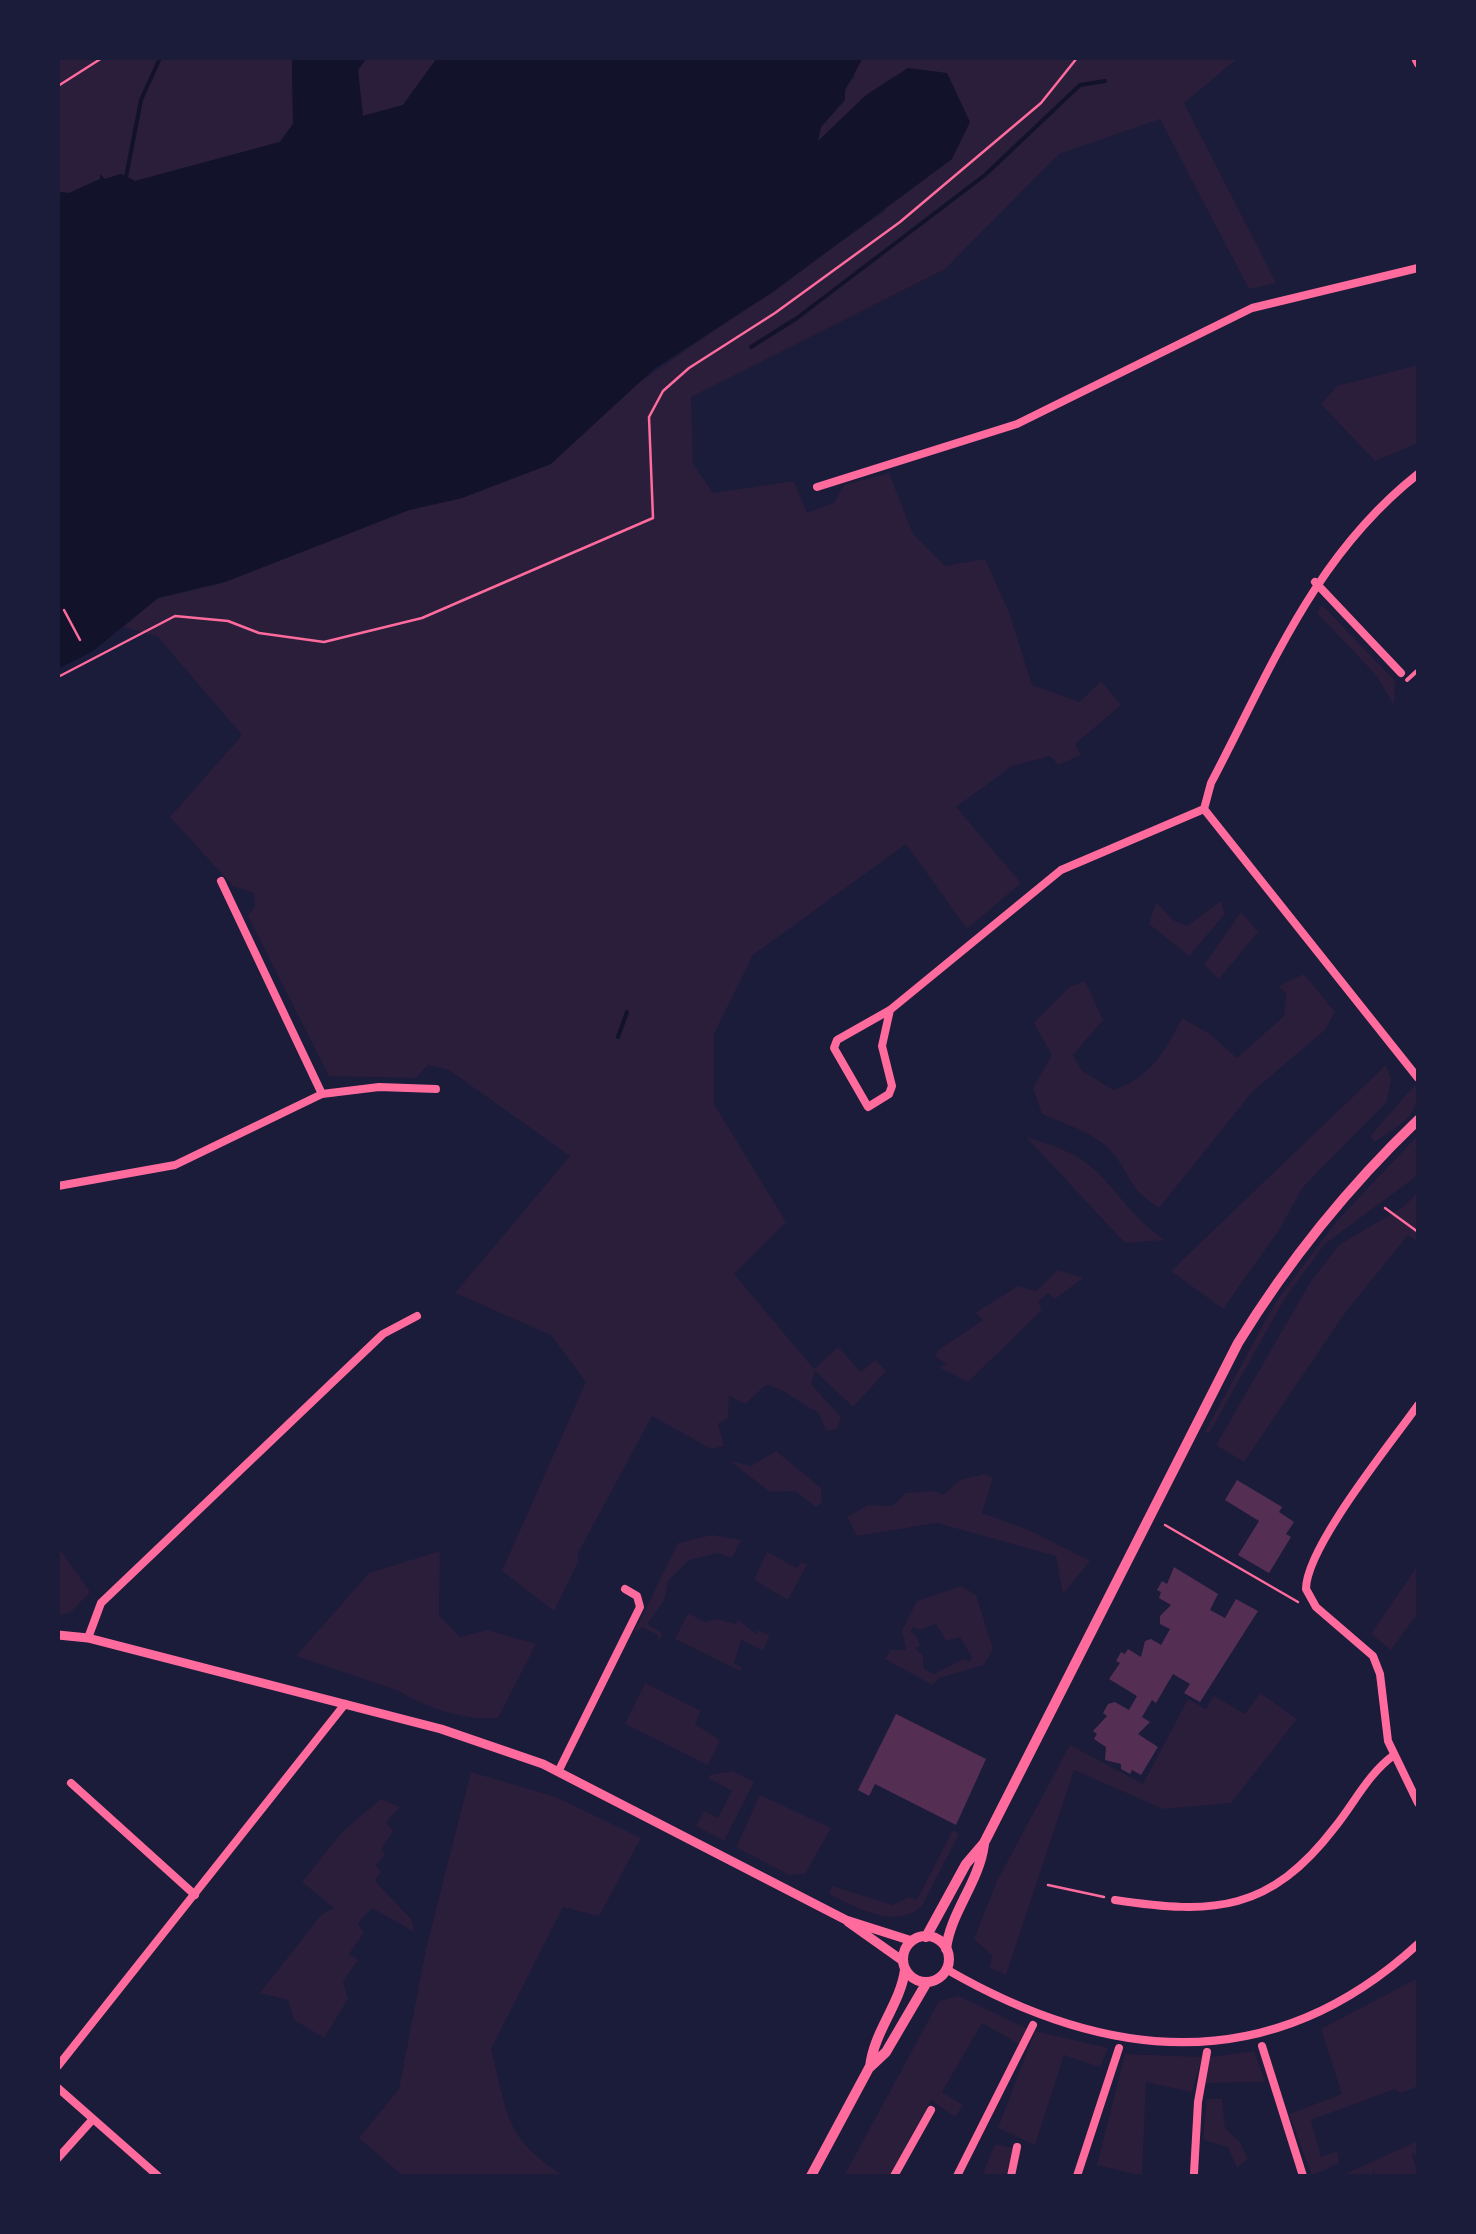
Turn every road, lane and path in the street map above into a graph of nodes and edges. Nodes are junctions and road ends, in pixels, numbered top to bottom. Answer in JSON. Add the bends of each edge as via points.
{"nodes":[{"id":1,"x":102,"y":58,"type":"edge"},
{"id":2,"x":1077,"y":58,"type":"edge"},
{"id":3,"x":1415,"y":58,"type":"edge"},
{"id":4,"x":1418,"y":64,"type":"edge"},
{"id":5,"x":58,"y":86,"type":"edge"},
{"id":6,"x":1418,"y":268,"type":"edge"},
{"id":7,"x":1418,"y":474,"type":"edge"},
{"id":8,"x":817,"y":487,"type":"dead end"},
{"id":9,"x":1315,"y":582,"type":"junction"},
{"id":10,"x":64,"y":610,"type":"dead end"},
{"id":11,"x":80,"y":640,"type":"dead end"},
{"id":12,"x":1418,"y":670,"type":"edge"},
{"id":13,"x":1404,"y":676,"type":"joint"},
{"id":14,"x":58,"y":677,"type":"edge"},
{"id":15,"x":1204,"y":809,"type":"junction"},
{"id":16,"x":221,"y":881,"type":"dead end"},
{"id":17,"x":890,"y":1010,"type":"junction"},
{"id":18,"x":1418,"y":1078,"type":"edge"},
{"id":19,"x":436,"y":1090,"type":"dead end"},
{"id":20,"x":322,"y":1094,"type":"junction"},
{"id":21,"x":1418,"y":1120,"type":"edge"},
{"id":22,"x":58,"y":1186,"type":"edge"},
{"id":23,"x":1385,"y":1208,"type":"dead end"},
{"id":24,"x":1418,"y":1232,"type":"edge"},
{"id":25,"x":417,"y":1316,"type":"dead end"},
{"id":26,"x":1418,"y":1404,"type":"edge"},
{"id":27,"x":1166,"y":1525,"type":"dead end"},
{"id":28,"x":625,"y":1589,"type":"dead end"},
{"id":29,"x":1298,"y":1602,"type":"dead end"},
{"id":30,"x":58,"y":1634,"type":"edge"},
{"id":31,"x":88,"y":1638,"type":"junction"},
{"id":32,"x":345,"y":1704,"type":"junction"},
{"id":33,"x":1394,"y":1755,"type":"junction"},
{"id":34,"x":559,"y":1770,"type":"junction"},
{"id":35,"x":71,"y":1783,"type":"dead end"},
{"id":36,"x":1418,"y":1803,"type":"edge"},
{"id":37,"x":984,"y":1843,"type":"junction"},
{"id":38,"x":1048,"y":1885,"type":"dead end"},
{"id":39,"x":196,"y":1895,"type":"junction"},
{"id":40,"x":1115,"y":1900,"type":"joint"},
{"id":41,"x":846,"y":1920,"type":"junction"},
{"id":42,"x":926,"y":1936,"type":"junction"},
{"id":43,"x":912,"y":1942,"type":"junction"},
{"id":44,"x":1418,"y":1944,"type":"edge"},
{"id":45,"x":946,"y":1949,"type":"junction"},
{"id":46,"x":904,"y":1965,"type":"junction"},
{"id":47,"x":946,"y":1969,"type":"junction"},
{"id":48,"x":928,"y":1982,"type":"junction"},
{"id":49,"x":1033,"y":2025,"type":"dead end"},
{"id":50,"x":1262,"y":2046,"type":"dead end"},
{"id":51,"x":1119,"y":2048,"type":"dead end"},
{"id":52,"x":1207,"y":2052,"type":"dead end"},
{"id":53,"x":58,"y":2066,"type":"edge"},
{"id":54,"x":870,"y":2068,"type":"junction"},
{"id":55,"x":58,"y":2088,"type":"edge"},
{"id":56,"x":931,"y":2110,"type":"dead end"},
{"id":57,"x":93,"y":2118,"type":"junction"},
{"id":58,"x":1016,"y":2148,"type":"dead end"},
{"id":59,"x":58,"y":2158,"type":"edge"},
{"id":60,"x":1194,"y":2173,"type":"dead end"},
{"id":61,"x":158,"y":2176,"type":"edge"},
{"id":62,"x":811,"y":2176,"type":"edge"},
{"id":63,"x":894,"y":2176,"type":"edge"},
{"id":64,"x":957,"y":2176,"type":"edge"},
{"id":65,"x":1011,"y":2176,"type":"edge"},
{"id":66,"x":1077,"y":2176,"type":"edge"},
{"id":67,"x":1303,"y":2176,"type":"edge"}],
"edges":[{"from":1,"to":5,"type":"path"},
{"from":2,"to":14,"type":"path","via":[[1041,103],[900,222],[662,391],[649,417],[653,518],[422,618],[324,642],[175,616]]},
{"from":3,"to":4,"type":"street"},
{"from":6,"to":8,"type":"street","via":[[1252,308],[1017,424]]},
{"from":7,"to":9,"type":"street","via":[[1364,522]]},
{"from":9,"to":13,"type":"street"},
{"from":9,"to":15,"type":"street"},
{"from":10,"to":11,"type":"path"},
{"from":12,"to":13,"type":"lane"},
{"from":15,"to":17,"type":"street","via":[[1061,870]]},
{"from":15,"to":18,"type":"street"},
{"from":16,"to":20,"type":"street"},
{"from":17,"to":17,"type":"street","via":[[834,1045],[868,1107],[892,1086],[882,1046]]},
{"from":19,"to":20,"type":"street"},
{"from":20,"to":22,"type":"street","via":[[175,1164]]},
{"from":21,"to":37,"type":"main road","via":[[1346,1192],[1238,1343]]},
{"from":23,"to":24,"type":"path"},
{"from":25,"to":31,"type":"street","via":[[383,1334],[101,1603]]},
{"from":26,"to":33,"type":"street","via":[[1362,1481],[1306,1580],[1316,1608],[1373,1656]]},
{"from":27,"to":29,"type":"path"},
{"from":28,"to":34,"type":"street","via":[[638,1596],[640,1608]]},
{"from":30,"to":31,"type":"street"},
{"from":31,"to":32,"type":"street"},
{"from":32,"to":34,"type":"street"},
{"from":32,"to":39,"type":"street"},
{"from":33,"to":36,"type":"street"},
{"from":33,"to":40,"type":"street","via":[[1371,1775],[1315,1851],[1264,1891],[1195,1910]]},
{"from":34,"to":41,"type":"street"},
{"from":35,"to":39,"type":"street"},
{"from":37,"to":42,"type":"main road"},
{"from":37,"to":45,"type":"main road","via":[[980,1870]]},
{"from":38,"to":40,"type":"path"},
{"from":39,"to":53,"type":"street"},
{"from":41,"to":43,"type":"street"},
{"from":41,"to":46,"type":"street"},
{"from":42,"to":43,"type":"main road"},
{"from":42,"to":45,"type":"main road"},
{"from":43,"to":46,"type":"main road"},
{"from":44,"to":47,"type":"street","via":[[1372,1984],[1317,2016],[1259,2035],[1208,2042],[1147,2039],[1037,2015]]},
{"from":45,"to":47,"type":"main road"},
{"from":46,"to":48,"type":"main road","via":[[914,1980]]},
{"from":46,"to":54,"type":"main road","via":[[899,1994],[872,2044]]},
{"from":47,"to":48,"type":"main road"},
{"from":48,"to":54,"type":"main road"},
{"from":49,"to":64,"type":"street"},
{"from":50,"to":67,"type":"street"},
{"from":51,"to":66,"type":"street"},
{"from":52,"to":60,"type":"street"},
{"from":54,"to":62,"type":"main road"},
{"from":55,"to":57,"type":"street"},
{"from":56,"to":63,"type":"street"},
{"from":57,"to":59,"type":"street"},
{"from":57,"to":61,"type":"street"},
{"from":58,"to":65,"type":"street"}]}
